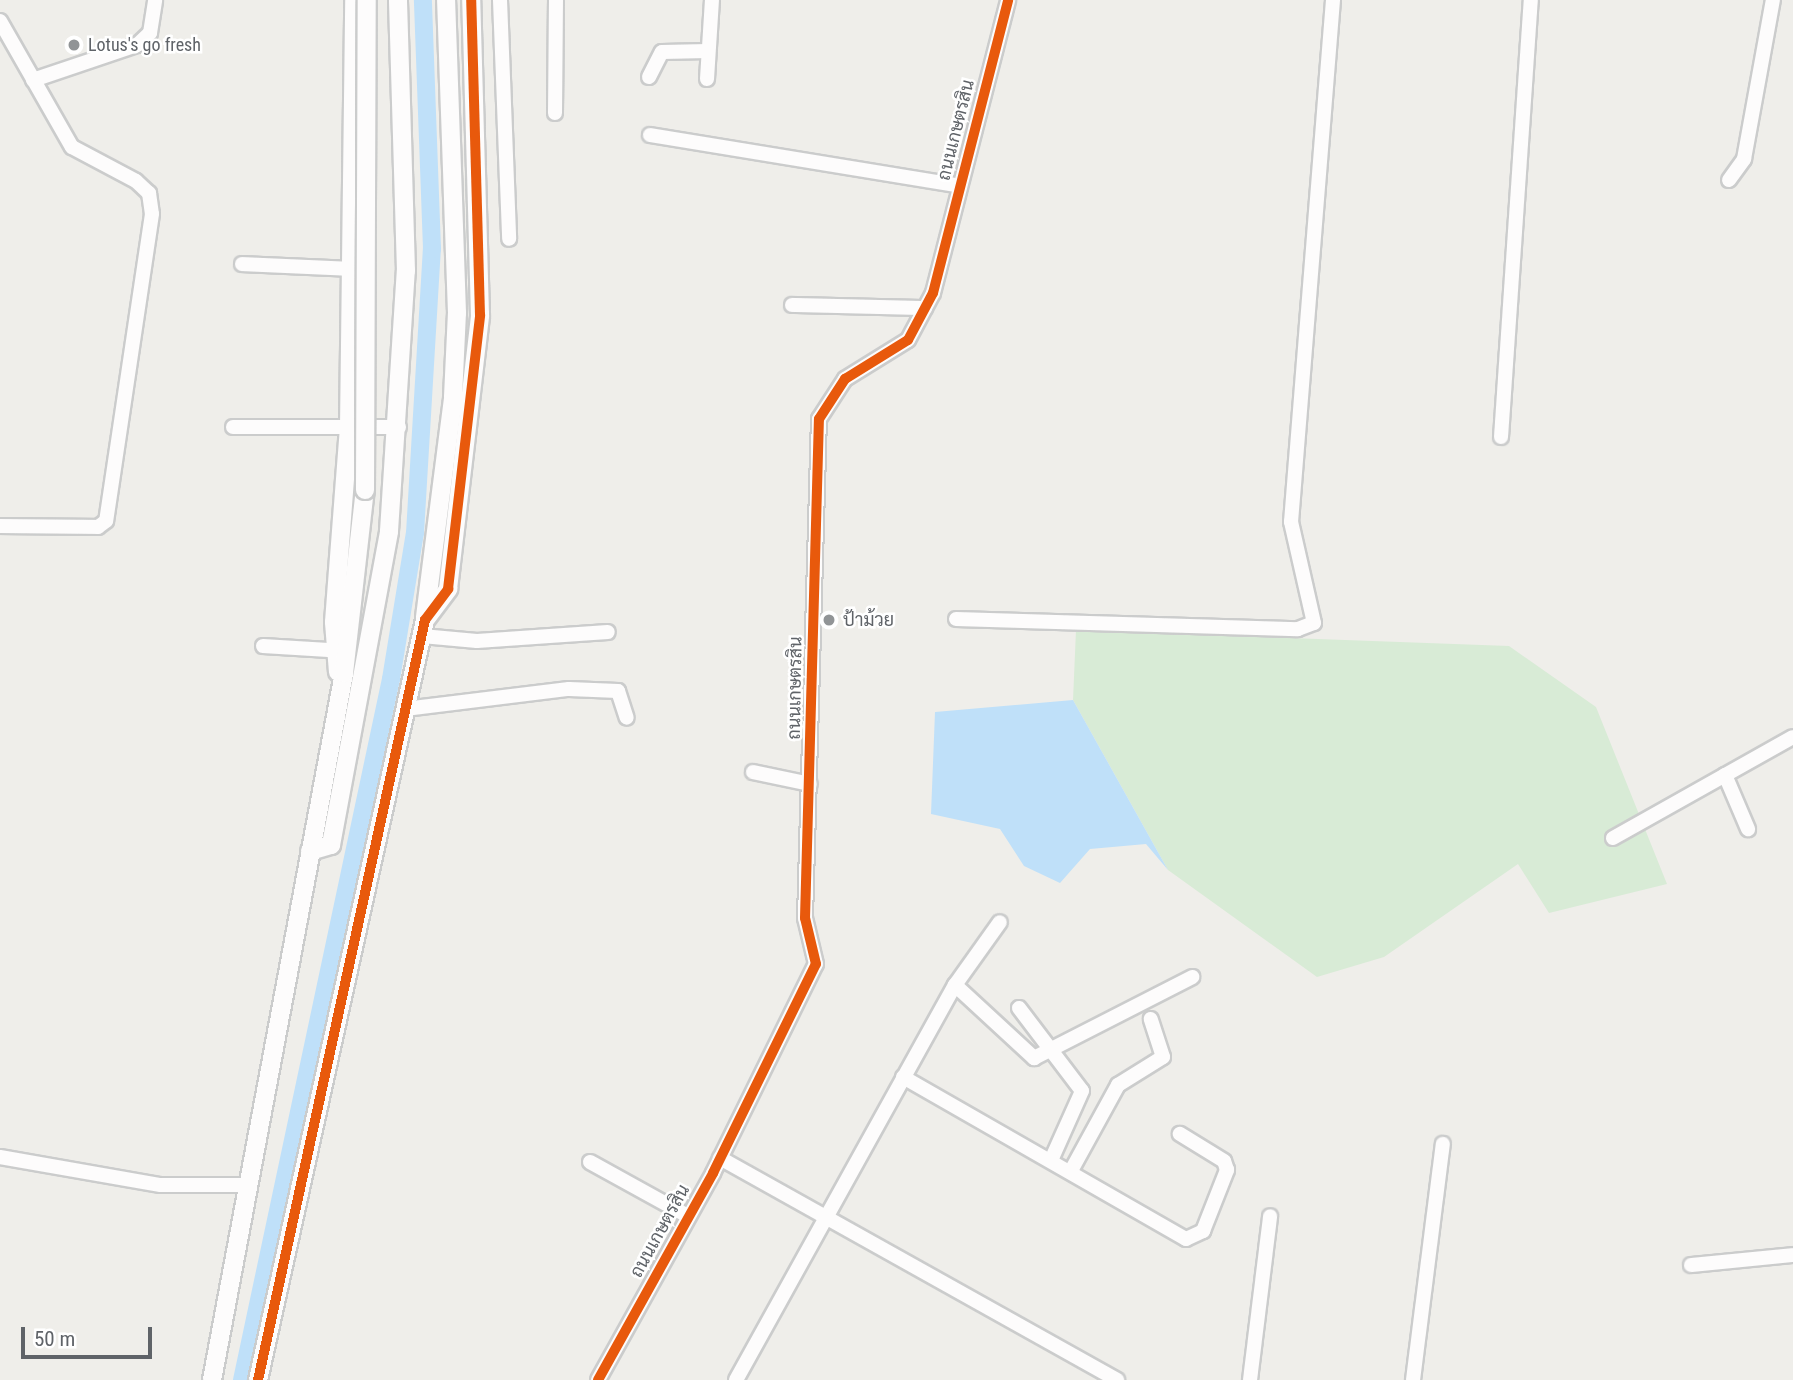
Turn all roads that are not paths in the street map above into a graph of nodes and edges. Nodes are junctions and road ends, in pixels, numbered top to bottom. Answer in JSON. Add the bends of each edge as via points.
{"nodes":[{"id":1,"x":155,"y":0,"type":"edge"},
{"id":2,"x":354,"y":0,"type":"edge"},
{"id":3,"x":367,"y":0,"type":"edge"},
{"id":4,"x":398,"y":0,"type":"edge"},
{"id":5,"x":446,"y":0,"type":"edge"},
{"id":6,"x":471,"y":0,"type":"edge"},
{"id":7,"x":500,"y":0,"type":"edge"},
{"id":8,"x":556,"y":0,"type":"edge"},
{"id":9,"x":712,"y":0,"type":"edge"},
{"id":10,"x":1008,"y":0,"type":"edge"},
{"id":11,"x":1333,"y":0,"type":"edge"},
{"id":12,"x":1531,"y":0,"type":"edge"},
{"id":13,"x":1773,"y":0,"type":"edge"},
{"id":14,"x":0,"y":21,"type":"edge"},
{"id":15,"x":708,"y":51,"type":"junction"},
{"id":16,"x":649,"y":77,"type":"dead end"},
{"id":17,"x":707,"y":79,"type":"dead end"},
{"id":18,"x":33,"y":80,"type":"junction"},
{"id":19,"x":555,"y":113,"type":"dead end"},
{"id":20,"x":650,"y":135,"type":"dead end"},
{"id":21,"x":1729,"y":180,"type":"dead end"},
{"id":22,"x":960,"y":186,"type":"junction"},
{"id":23,"x":509,"y":239,"type":"dead end"},
{"id":24,"x":242,"y":264,"type":"dead end"},
{"id":25,"x":352,"y":269,"type":"junction"},
{"id":26,"x":792,"y":305,"type":"dead end"},
{"id":27,"x":925,"y":308,"type":"junction"},
{"id":28,"x":233,"y":427,"type":"dead end"},
{"id":29,"x":349,"y":427,"type":"junction"},
{"id":30,"x":399,"y":427,"type":"junction"},
{"id":31,"x":1501,"y":437,"type":"dead end"},
{"id":32,"x":0,"y":526,"type":"edge"},
{"id":33,"x":956,"y":619,"type":"dead end"},
{"id":34,"x":423,"y":628,"type":"junction"},
{"id":35,"x":608,"y":632,"type":"dead end"},
{"id":36,"x":263,"y":646,"type":"dead end"},
{"id":37,"x":342,"y":650,"type":"junction"},
{"id":38,"x":405,"y":709,"type":"junction"},
{"id":39,"x":627,"y":718,"type":"dead end"},
{"id":40,"x":1793,"y":737,"type":"edge"},
{"id":41,"x":753,"y":772,"type":"dead end"},
{"id":42,"x":1725,"y":775,"type":"junction"},
{"id":43,"x":810,"y":784,"type":"junction"},
{"id":44,"x":1748,"y":828,"type":"dead end"},
{"id":45,"x":1613,"y":838,"type":"dead end"},
{"id":46,"x":310,"y":851,"type":"junction"},
{"id":47,"x":1000,"y":922,"type":"dead end"},
{"id":48,"x":1192,"y":977,"type":"dead end"},
{"id":49,"x":955,"y":985,"type":"junction"},
{"id":50,"x":1019,"y":1008,"type":"dead end"},
{"id":51,"x":1151,"y":1019,"type":"dead end"},
{"id":52,"x":1049,"y":1053,"type":"junction"},
{"id":53,"x":903,"y":1077,"type":"junction"},
{"id":54,"x":1180,"y":1134,"type":"dead end"},
{"id":55,"x":1443,"y":1144,"type":"dead end"},
{"id":56,"x":0,"y":1157,"type":"edge"},
{"id":57,"x":720,"y":1158,"type":"junction"},
{"id":58,"x":1052,"y":1158,"type":"junction"},
{"id":59,"x":590,"y":1162,"type":"dead end"},
{"id":60,"x":1072,"y":1169,"type":"junction"},
{"id":61,"x":247,"y":1185,"type":"junction"},
{"id":62,"x":688,"y":1216,"type":"junction"},
{"id":63,"x":826,"y":1216,"type":"junction"},
{"id":64,"x":1270,"y":1216,"type":"dead end"},
{"id":65,"x":1793,"y":1255,"type":"edge"},
{"id":66,"x":1691,"y":1265,"type":"dead end"},
{"id":67,"x":212,"y":1380,"type":"edge"},
{"id":68,"x":258,"y":1380,"type":"edge"},
{"id":69,"x":598,"y":1380,"type":"edge"},
{"id":70,"x":736,"y":1380,"type":"edge"},
{"id":71,"x":1117,"y":1380,"type":"edge"},
{"id":72,"x":1250,"y":1380,"type":"edge"},
{"id":73,"x":1413,"y":1380,"type":"edge"}],
"edges":[{"from":1,"to":18,"type":"street","via":[[149,33],[136,45]]},
{"from":2,"to":25,"type":"street"},
{"from":3,"to":37,"type":"street","bridge":true,"via":[[365,490]]},
{"from":4,"to":30,"type":"street","via":[[407,249]]},
{"from":5,"to":34,"type":"street","via":[[457,313],[453,397]]},
{"from":6,"to":34,"type":"street","via":[[478,354],[448,589]]},
{"from":7,"to":23,"type":"street"},
{"from":8,"to":19,"type":"street"},
{"from":9,"to":15,"type":"street"},
{"from":10,"to":22,"type":"street","name":"ถนนเกษตรสิน"},
{"from":11,"to":33,"type":"street","via":[[1292,522],[1314,623],[1298,629]]},
{"from":12,"to":31,"type":"street"},
{"from":13,"to":21,"type":"street","via":[[1744,159]]},
{"from":14,"to":18,"type":"street"},
{"from":15,"to":16,"type":"street","via":[[662,52]]},
{"from":15,"to":17,"type":"street"},
{"from":18,"to":32,"type":"street","via":[[72,147],[136,181],[149,193],[152,214],[106,521],[98,527]]},
{"from":20,"to":22,"type":"street"},
{"from":22,"to":27,"type":"street","name":"ถนนเกษตรสิน"},
{"from":24,"to":25,"type":"street"},
{"from":25,"to":29,"type":"street"},
{"from":26,"to":27,"type":"street"},
{"from":27,"to":43,"type":"street","name":"ถนนเกษตรสิน","via":[[908,340],[845,379],[819,419]]},
{"from":28,"to":29,"type":"street"},
{"from":29,"to":30,"type":"street"},
{"from":29,"to":37,"type":"street"},
{"from":30,"to":46,"type":"street","via":[[380,591],[331,845]]},
{"from":34,"to":35,"type":"street","via":[[477,641]]},
{"from":34,"to":38,"type":"street"},
{"from":36,"to":37,"type":"street"},
{"from":37,"to":46,"type":"street","via":[[342,685]]},
{"from":38,"to":39,"type":"street","via":[[569,689],[618,691]]},
{"from":38,"to":68,"type":"street"},
{"from":40,"to":42,"type":"street"},
{"from":41,"to":43,"type":"street"},
{"from":42,"to":44,"type":"street"},
{"from":42,"to":45,"type":"street"},
{"from":43,"to":57,"type":"street","name":"ถนนเกษตรสิน","via":[[805,918],[816,964]]},
{"from":46,"to":61,"type":"street"},
{"from":47,"to":49,"type":"street"},
{"from":48,"to":52,"type":"street"},
{"from":49,"to":52,"type":"street","via":[[1024,1053],[1034,1058]]},
{"from":49,"to":53,"type":"street"},
{"from":50,"to":52,"type":"street"},
{"from":51,"to":60,"type":"street","via":[[1163,1057],[1118,1085]]},
{"from":52,"to":58,"type":"street","via":[[1082,1091]]},
{"from":53,"to":58,"type":"street"},
{"from":53,"to":63,"type":"street"},
{"from":54,"to":60,"type":"street","via":[[1227,1165],[1208,1221],[1193,1237],[1176,1236]]},
{"from":55,"to":73,"type":"street"},
{"from":56,"to":61,"type":"street","via":[[161,1185]]},
{"from":57,"to":62,"type":"street","name":"ถนนเกษตรสิน"},
{"from":57,"to":63,"type":"street"},
{"from":58,"to":60,"type":"street"},
{"from":59,"to":62,"type":"street"},
{"from":61,"to":67,"type":"street"},
{"from":62,"to":69,"type":"street","name":"ถนนเกษตรสิน"},
{"from":63,"to":70,"type":"street"},
{"from":63,"to":71,"type":"street"},
{"from":64,"to":72,"type":"street"},
{"from":65,"to":66,"type":"street"}]}
